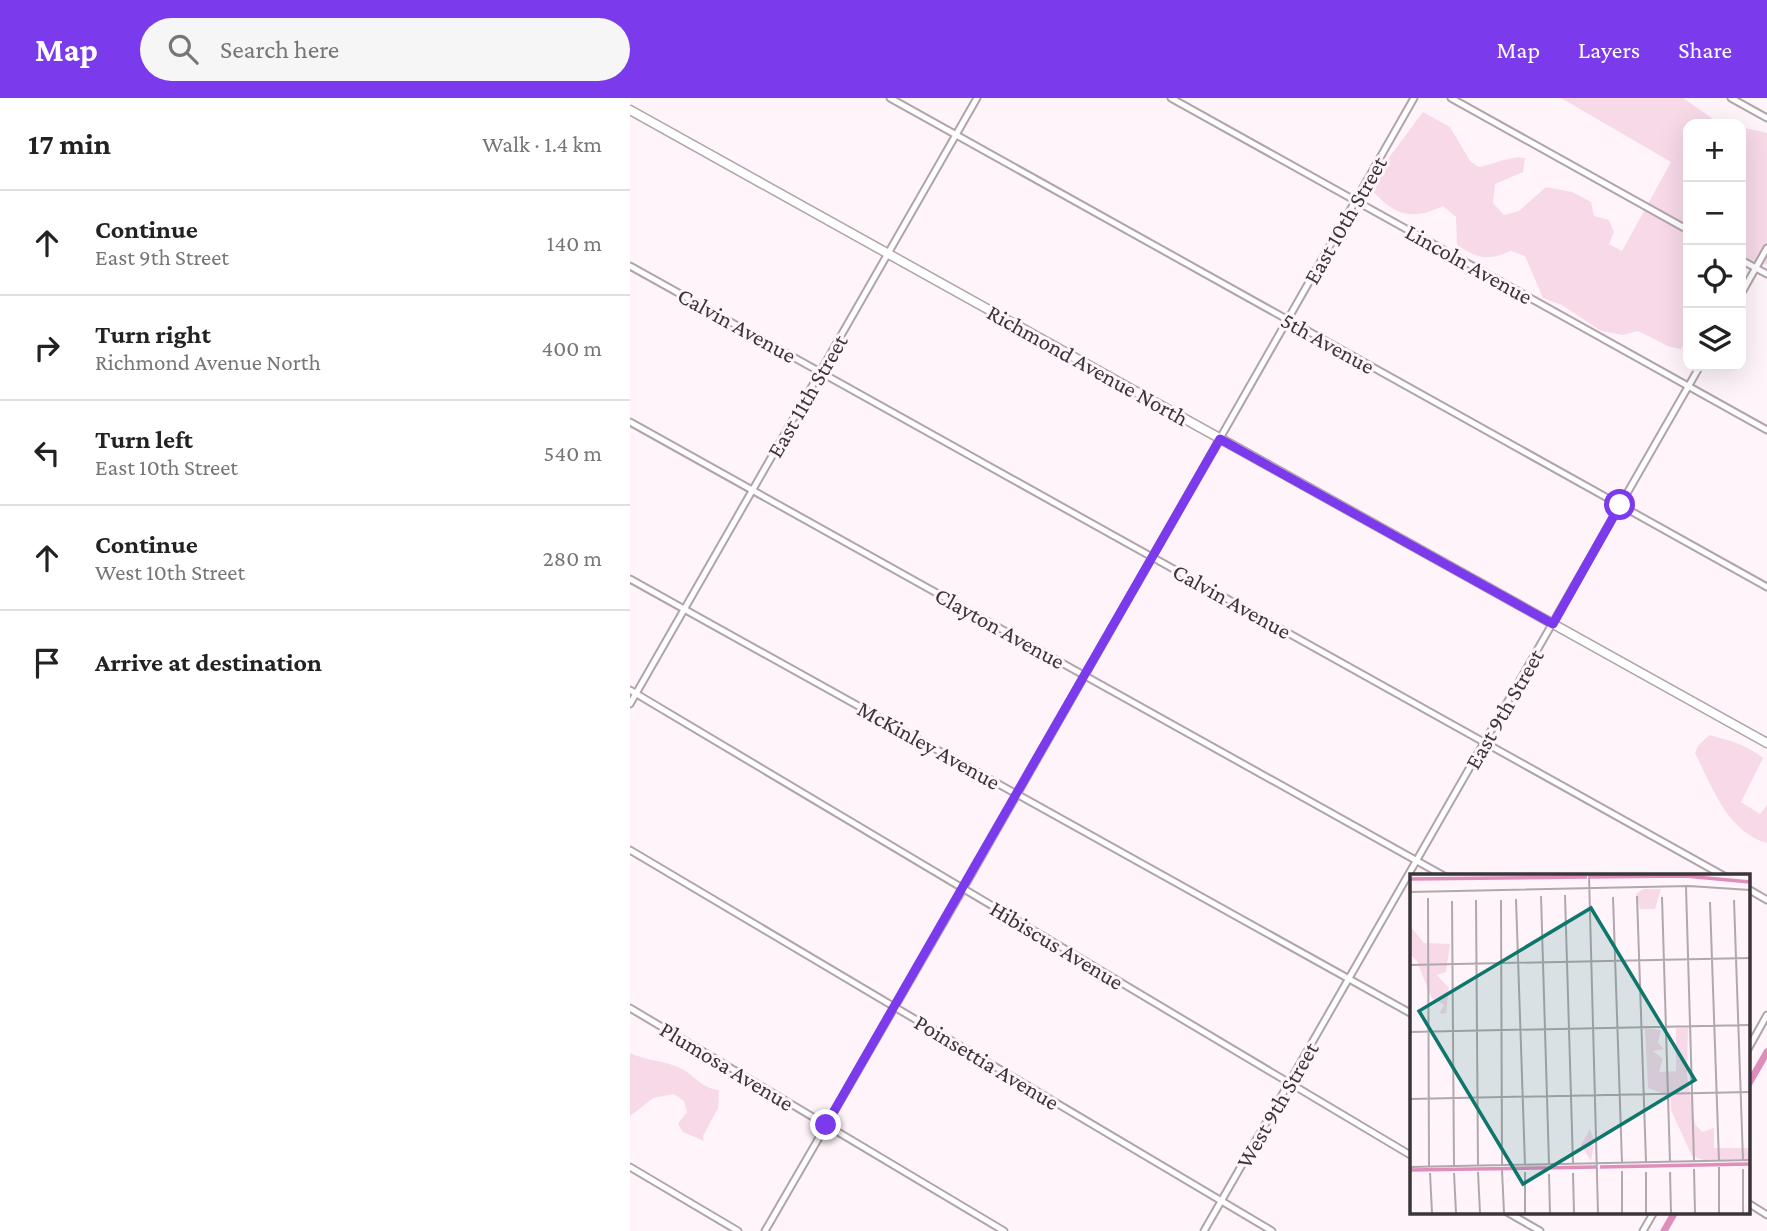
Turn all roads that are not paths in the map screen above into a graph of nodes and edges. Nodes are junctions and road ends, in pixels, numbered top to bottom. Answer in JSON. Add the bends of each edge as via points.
{"nodes":[{"id":1,"x":890,"y":98,"type":"edge"},
{"id":2,"x":977,"y":98,"type":"edge"},
{"id":3,"x":1171,"y":98,"type":"edge"},
{"id":4,"x":1415,"y":98,"type":"edge"},
{"id":5,"x":1451,"y":98,"type":"edge"},
{"id":6,"x":1731,"y":98,"type":"edge"},
{"id":7,"x":630,"y":110,"type":"edge"},
{"id":8,"x":1767,"y":118,"type":"edge"},
{"id":9,"x":956,"y":135,"type":"junction"},
{"id":10,"x":1356,"y":201,"type":"junction"},
{"id":11,"x":1683,"y":227,"type":"edge"},
{"id":12,"x":1767,"y":248,"type":"edge"},
{"id":13,"x":888,"y":253,"type":"junction"},
{"id":14,"x":1746,"y":263,"type":"edge"},
{"id":15,"x":630,"y":266,"type":"edge"},
{"id":16,"x":1756,"y":268,"type":"junction"},
{"id":17,"x":1767,"y":274,"type":"edge"},
{"id":18,"x":1746,"y":285,"type":"edge"},
{"id":19,"x":1287,"y":320,"type":"junction"},
{"id":20,"x":1697,"y":371,"type":"edge"},
{"id":21,"x":821,"y":372,"type":"junction"},
{"id":22,"x":1688,"y":387,"type":"junction"},
{"id":23,"x":630,"y":422,"type":"edge"},
{"id":24,"x":1767,"y":430,"type":"edge"},
{"id":25,"x":1220,"y":439,"type":"junction"},
{"id":26,"x":753,"y":490,"type":"junction"},
{"id":27,"x":1620,"y":505,"type":"junction"},
{"id":28,"x":1152,"y":557,"type":"junction"},
{"id":29,"x":630,"y":579,"type":"edge"},
{"id":30,"x":1767,"y":587,"type":"edge"},
{"id":31,"x":684,"y":608,"type":"junction"},
{"id":32,"x":1553,"y":624,"type":"junction"},
{"id":33,"x":1085,"y":675,"type":"junction"},
{"id":34,"x":633,"y":692,"type":"edge"},
{"id":35,"x":630,"y":704,"type":"edge"},
{"id":36,"x":1485,"y":742,"type":"junction"},
{"id":37,"x":1767,"y":743,"type":"edge"},
{"id":38,"x":1017,"y":795,"type":"junction"},
{"id":39,"x":630,"y":850,"type":"edge"},
{"id":40,"x":1417,"y":861,"type":"junction"},
{"id":41,"x":1440,"y":874,"type":"edge"},
{"id":42,"x":1720,"y":874,"type":"edge"},
{"id":43,"x":963,"y":889,"type":"junction"},
{"id":44,"x":1750,"y":890,"type":"edge"},
{"id":45,"x":1767,"y":900,"type":"edge"},
{"id":46,"x":1350,"y":979,"type":"junction"},
{"id":47,"x":895,"y":1007,"type":"junction"},
{"id":48,"x":630,"y":1008,"type":"edge"},
{"id":49,"x":1410,"y":1013,"type":"edge"},
{"id":50,"x":1767,"y":1015,"type":"edge"},
{"id":51,"x":1750,"y":1044,"type":"edge"},
{"id":52,"x":1290,"y":1084,"type":"junction"},
{"id":53,"x":826,"y":1125,"type":"junction"},
{"id":54,"x":1410,"y":1155,"type":"edge"},
{"id":55,"x":630,"y":1167,"type":"edge"},
{"id":56,"x":1221,"y":1201,"type":"junction"},
{"id":57,"x":1750,"y":1204,"type":"edge"},
{"id":58,"x":1510,"y":1214,"type":"edge"},
{"id":59,"x":1653,"y":1214,"type":"edge"},
{"id":60,"x":1767,"y":1215,"type":"edge"},
{"id":61,"x":738,"y":1231,"type":"edge"},
{"id":62,"x":765,"y":1231,"type":"edge"},
{"id":63,"x":1004,"y":1231,"type":"edge"},
{"id":64,"x":1204,"y":1231,"type":"edge"},
{"id":65,"x":1272,"y":1231,"type":"edge"},
{"id":66,"x":1540,"y":1231,"type":"edge"},
{"id":67,"x":1643,"y":1231,"type":"edge"}],
"edges":[{"from":1,"to":9,"type":"street","name":"5th Avenue"},
{"from":2,"to":9,"type":"street","name":"East 11th Street"},
{"from":3,"to":10,"type":"street","name":"Lincoln Avenue"},
{"from":4,"to":10,"type":"street","name":"East 10th Street"},
{"from":5,"to":11,"type":"street"},
{"from":6,"to":8,"type":"street"},
{"from":7,"to":13,"type":"street","name":"Richmond Avenue North"},
{"from":9,"to":13,"type":"street","name":"East 11th Street"},
{"from":9,"to":19,"type":"street","name":"5th Avenue"},
{"from":10,"to":19,"type":"street","name":"East 10th Street"},
{"from":10,"to":22,"type":"street","name":"Lincoln Avenue"},
{"from":12,"to":16,"type":"street"},
{"from":13,"to":21,"type":"street","name":"East 11th Street"},
{"from":13,"to":25,"type":"street","name":"Richmond Avenue North"},
{"from":14,"to":16,"type":"street"},
{"from":15,"to":21,"type":"street","name":"Calvin Avenue"},
{"from":16,"to":17,"type":"street"},
{"from":16,"to":18,"type":"street"},
{"from":19,"to":25,"type":"street","name":"East 10th Street"},
{"from":19,"to":27,"type":"street","name":"5th Avenue"},
{"from":20,"to":22,"type":"street","name":"East 9th Street"},
{"from":21,"to":26,"type":"street","name":"East 11th Street"},
{"from":21,"to":28,"type":"street","name":"Calvin Avenue"},
{"from":22,"to":24,"type":"street","name":"Lincoln Avenue"},
{"from":22,"to":27,"type":"street","name":"East 9th Street"},
{"from":23,"to":26,"type":"street","name":"Clayton Avenue"},
{"from":25,"to":28,"type":"street","name":"East 10th Street"},
{"from":25,"to":32,"type":"street","name":"Richmond Avenue North"},
{"from":26,"to":31,"type":"street","name":"East 11th Street"},
{"from":26,"to":33,"type":"street","name":"Clayton Avenue"},
{"from":27,"to":30,"type":"street","name":"5th Avenue"},
{"from":27,"to":32,"type":"street","name":"East 9th Street"},
{"from":28,"to":33,"type":"street","name":"East 10th Street"},
{"from":28,"to":36,"type":"street","name":"Calvin Avenue"},
{"from":29,"to":31,"type":"street","name":"McKinley Avenue"},
{"from":31,"to":34,"type":"street","name":"East 11th Street"},
{"from":31,"to":38,"type":"street","name":"McKinley Avenue"},
{"from":32,"to":36,"type":"street","name":"East 9th Street"},
{"from":32,"to":37,"type":"street","name":"Richmond Avenue North"},
{"from":33,"to":38,"type":"street","name":"East 10th Street"},
{"from":33,"to":40,"type":"street","name":"Clayton Avenue"},
{"from":34,"to":35,"type":"street","name":"East 11th Street"},
{"from":34,"to":43,"type":"street","name":"Hibiscus Avenue"},
{"from":36,"to":40,"type":"street","name":"East 9th Street"},
{"from":36,"to":42,"type":"street","name":"Calvin Avenue"},
{"from":38,"to":43,"type":"street","name":"East 10th Street"},
{"from":38,"to":46,"type":"street","name":"McKinley Avenue"},
{"from":39,"to":47,"type":"street","name":"Poinsettia Avenue"},
{"from":40,"to":41,"type":"street","name":"Clayton Avenue"},
{"from":40,"to":46,"type":"street","name":"East 9th Street"},
{"from":43,"to":47,"type":"street","name":"East 10th Street"},
{"from":43,"to":52,"type":"street","name":"Hibiscus Avenue"},
{"from":44,"to":45,"type":"street"},
{"from":46,"to":49,"type":"street","name":"McKinley Avenue"},
{"from":46,"to":52,"type":"street","name":"West 9th Street"},
{"from":47,"to":53,"type":"street","name":"East 10th Street"},
{"from":47,"to":56,"type":"street","name":"Poinsettia Avenue"},
{"from":48,"to":53,"type":"street","name":"Plumosa Avenue"},
{"from":50,"to":51,"type":"street"},
{"from":52,"to":54,"type":"street","name":"Hibiscus Avenue"},
{"from":52,"to":56,"type":"street","name":"West 9th Street"},
{"from":53,"to":62,"type":"street","name":"East 10th Street"},
{"from":53,"to":63,"type":"street","name":"Plumosa Avenue"},
{"from":55,"to":61,"type":"street"},
{"from":56,"to":64,"type":"street","name":"West 9th Street"},
{"from":56,"to":65,"type":"street","name":"Poinsettia Avenue"},
{"from":57,"to":60,"type":"street"},
{"from":58,"to":66,"type":"street"},
{"from":59,"to":67,"type":"street"}]}
